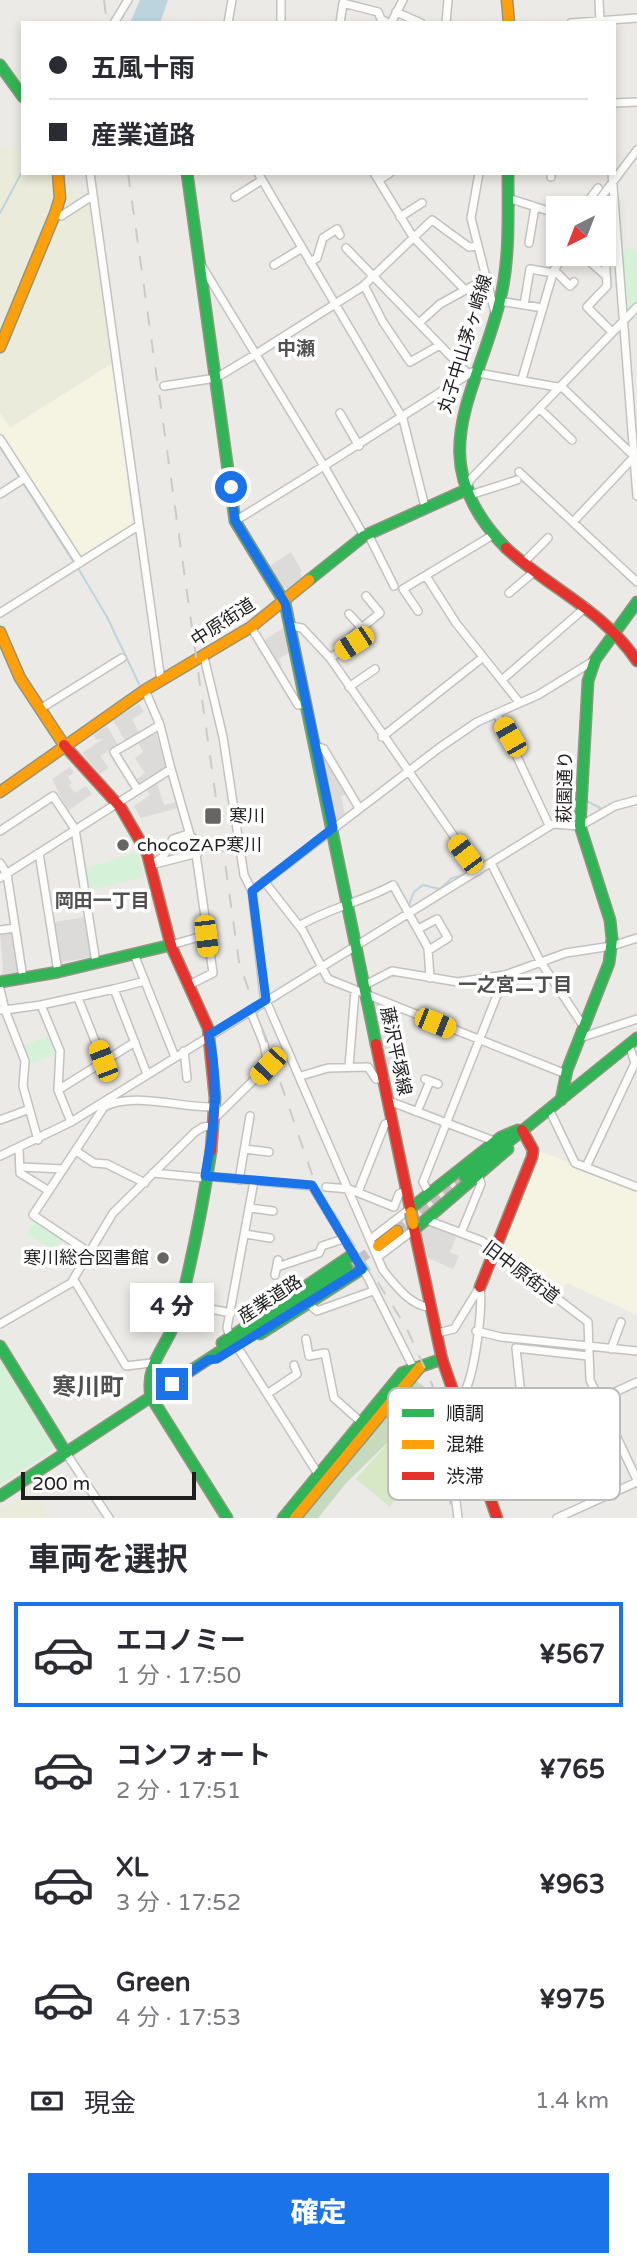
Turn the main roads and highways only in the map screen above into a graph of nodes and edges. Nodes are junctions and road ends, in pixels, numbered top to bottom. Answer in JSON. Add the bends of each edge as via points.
{"nodes":[{"id":1,"x":507,"y":0,"type":"edge"},
{"id":2,"x":509,"y":21,"type":"edge"},
{"id":3,"x":0,"y":65,"type":"edge"},
{"id":4,"x":21,"y":94,"type":"edge"},
{"id":5,"x":58,"y":175,"type":"edge"},
{"id":6,"x":187,"y":175,"type":"edge"},
{"id":7,"x":508,"y":175,"type":"edge"},
{"id":8,"x":0,"y":347,"type":"edge"},
{"id":9,"x":469,"y":492,"type":"junction"},
{"id":10,"x":637,"y":602,"type":"edge"},
{"id":11,"x":285,"y":603,"type":"junction"},
{"id":12,"x":0,"y":632,"type":"edge"},
{"id":13,"x":618,"y":633,"type":"junction"},
{"id":14,"x":637,"y":661,"type":"edge"},
{"id":15,"x":64,"y":745,"type":"junction"},
{"id":16,"x":0,"y":792,"type":"edge"},
{"id":17,"x":171,"y":945,"type":"junction"},
{"id":18,"x":0,"y":982,"type":"edge"},
{"id":19,"x":633,"y":1041,"type":"edge"},
{"id":20,"x":561,"y":1100,"type":"junction"},
{"id":21,"x":522,"y":1130,"type":"junction"},
{"id":22,"x":465,"y":1177,"type":"tunnel mouth"},
{"id":23,"x":411,"y":1210,"type":"junction"},
{"id":24,"x":414,"y":1226,"type":"junction"},
{"id":25,"x":397,"y":1231,"type":"tunnel mouth"},
{"id":26,"x":376,"y":1247,"type":"tunnel mouth"},
{"id":27,"x":352,"y":1255,"type":"tunnel mouth"},
{"id":28,"x":347,"y":1268,"type":"tunnel mouth"},
{"id":29,"x":362,"y":1269,"type":"tunnel mouth"},
{"id":30,"x":480,"y":1287,"type":"road end"},
{"id":31,"x":0,"y":1346,"type":"edge"},
{"id":32,"x":442,"y":1359,"type":"junction"},
{"id":33,"x":208,"y":1360,"type":"junction"},
{"id":34,"x":413,"y":1370,"type":"junction"},
{"id":35,"x":188,"y":1373,"type":"junction"},
{"id":36,"x":395,"y":1388,"type":"edge"},
{"id":37,"x":399,"y":1388,"type":"edge"},
{"id":38,"x":452,"y":1388,"type":"edge"},
{"id":39,"x":388,"y":1395,"type":"edge"},
{"id":40,"x":151,"y":1397,"type":"junction"},
{"id":41,"x":388,"y":1401,"type":"edge"},
{"id":42,"x":66,"y":1453,"type":"junction"},
{"id":43,"x":0,"y":1496,"type":"edge"},
{"id":44,"x":491,"y":1500,"type":"edge"},
{"id":45,"x":227,"y":1518,"type":"edge"},
{"id":46,"x":283,"y":1518,"type":"edge"},
{"id":47,"x":295,"y":1518,"type":"edge"},
{"id":48,"x":497,"y":1518,"type":"edge"}],
"edges":[{"from":1,"to":2,"type":"main road"},
{"from":3,"to":4,"type":"main road"},
{"from":5,"to":8,"type":"main road","via":[[60,198],[55,215]]},
{"from":6,"to":11,"type":"main road","via":[[235,521]]},
{"from":7,"to":9,"type":"main road","name":"丸子中山茅ヶ崎線","via":[[506,258],[499,301],[461,408],[458,443]]},
{"from":9,"to":11,"type":"main road","name":"中原街道","via":[[366,535]]},
{"from":9,"to":13,"type":"main road","name":"丸子中山茅ヶ崎線","via":[[493,535],[534,572]]},
{"from":10,"to":13,"type":"main road","name":"萩園通り"},
{"from":11,"to":15,"type":"main road","name":"中原街道"},
{"from":11,"to":23,"type":"main road","name":"藤沢平塚線"},
{"from":12,"to":15,"type":"main road","via":[[20,678]]},
{"from":13,"to":14,"type":"main road","name":"丸子中山茅ヶ崎線"},
{"from":13,"to":20,"type":"main road","name":"萩園通り","via":[[595,660],[587,692],[580,826],[610,920],[612,946]]},
{"from":15,"to":16,"type":"main road","name":"中原街道"},
{"from":15,"to":17,"type":"main road","via":[[117,802],[142,841]]},
{"from":17,"to":18,"type":"main road"},
{"from":17,"to":40,"type":"main road","via":[[209,1035],[217,1079],[215,1117],[180,1303],[172,1331],[151,1363],[147,1382]]},
{"from":19,"to":20,"type":"main road"},
{"from":20,"to":21,"type":"main road"},
{"from":21,"to":22,"type":"main road"},
{"from":21,"to":23,"type":"main road","via":[[507,1132]]},
{"from":21,"to":24,"type":"main road","via":[[516,1142],[479,1177]]},
{"from":21,"to":30,"type":"main road","via":[[532,1157]]},
{"from":23,"to":24,"type":"main road","name":"藤沢平塚線","bridge":true},
{"from":24,"to":32,"type":"main road"},
{"from":25,"to":26,"type":"main road"},
{"from":27,"to":35,"type":"main road","via":[[230,1336]]},
{"from":28,"to":33,"type":"main road","name":"産業道路"},
{"from":29,"to":33,"type":"main road","via":[[238,1348]]},
{"from":31,"to":42,"type":"main road"},
{"from":32,"to":34,"type":"main road"},
{"from":32,"to":38,"type":"main road"},
{"from":33,"to":35,"type":"main road","name":"産業道路"},
{"from":34,"to":36,"type":"main road"},
{"from":34,"to":37,"type":"main road"},
{"from":35,"to":40,"type":"main road","name":"産業道路"},
{"from":39,"to":46,"type":"main road"},
{"from":40,"to":42,"type":"main road","name":"産業道路"},
{"from":40,"to":45,"type":"main road"},
{"from":41,"to":47,"type":"main road"},
{"from":42,"to":43,"type":"main road","name":"産業道路"},
{"from":44,"to":48,"type":"main road"}]}
